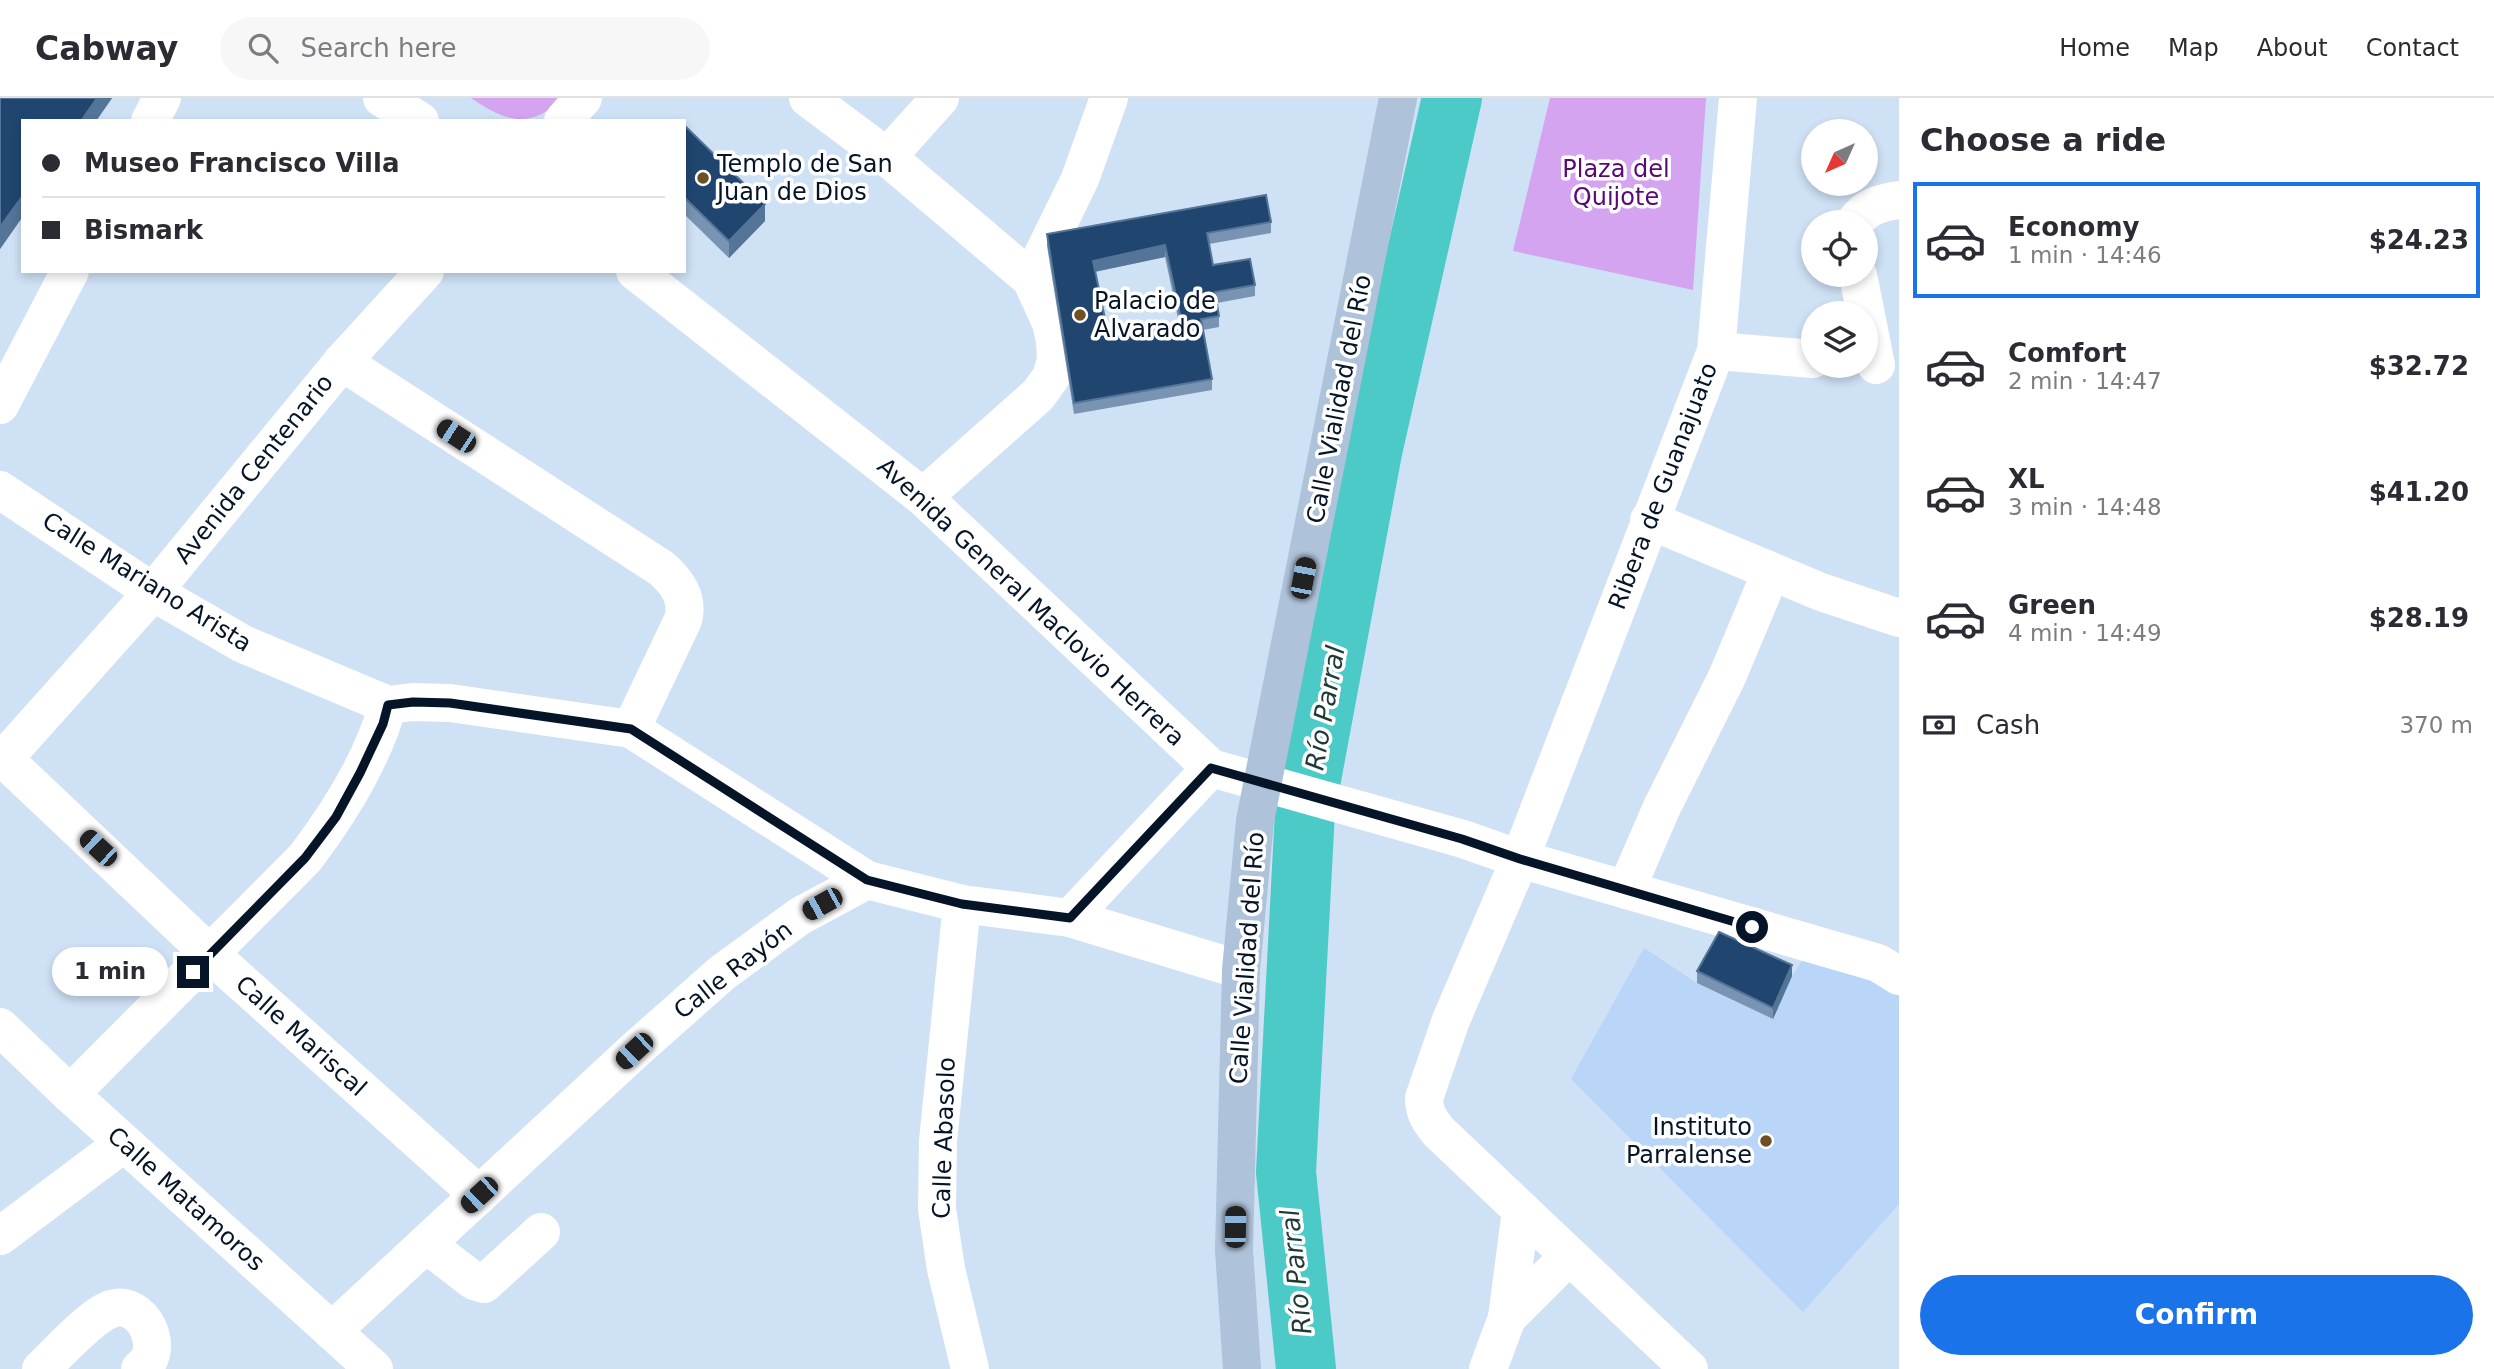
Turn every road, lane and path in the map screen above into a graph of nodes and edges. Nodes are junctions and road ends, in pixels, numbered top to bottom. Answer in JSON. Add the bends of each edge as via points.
{"nodes":[{"id":1,"x":162,"y":98,"type":"edge"},
{"id":2,"x":382,"y":98,"type":"edge"},
{"id":3,"x":583,"y":98,"type":"edge"},
{"id":4,"x":808,"y":98,"type":"edge"},
{"id":5,"x":940,"y":98,"type":"edge"},
{"id":6,"x":1109,"y":98,"type":"edge"},
{"id":7,"x":1398,"y":98,"type":"edge"},
{"id":8,"x":1738,"y":98,"type":"edge"},
{"id":9,"x":151,"y":119,"type":"edge"},
{"id":10,"x":417,"y":119,"type":"edge"},
{"id":11,"x":565,"y":119,"type":"edge"},
{"id":12,"x":887,"y":157,"type":"junction"},
{"id":13,"x":1899,"y":200,"type":"edge"},
{"id":14,"x":1868,"y":210,"type":"edge"},
{"id":15,"x":70,"y":273,"type":"edge"},
{"id":16,"x":423,"y":273,"type":"edge"},
{"id":17,"x":638,"y":273,"type":"edge"},
{"id":18,"x":1031,"y":279,"type":"junction"},
{"id":19,"x":1861,"y":287,"type":"edge"},
{"id":20,"x":1716,"y":351,"type":"junction"},
{"id":21,"x":1801,"y":358,"type":"edge"},
{"id":22,"x":342,"y":362,"type":"junction"},
{"id":23,"x":1880,"y":364,"type":"edge"},
{"id":24,"x":0,"y":405,"type":"edge"},
{"id":25,"x":0,"y":490,"type":"edge"},
{"id":26,"x":923,"y":497,"type":"junction"},
{"id":27,"x":1649,"y":520,"type":"junction"},
{"id":28,"x":1771,"y":572,"type":"junction"},
{"id":29,"x":153,"y":592,"type":"junction"},
{"id":30,"x":1899,"y":618,"type":"edge"},
{"id":31,"x":388,"y":705,"type":"junction"},
{"id":32,"x":631,"y":729,"type":"junction"},
{"id":33,"x":2,"y":761,"type":"edge"},
{"id":34,"x":1221,"y":770,"type":"junction"},
{"id":35,"x":1520,"y":859,"type":"junction"},
{"id":36,"x":867,"y":880,"type":"junction"},
{"id":37,"x":1626,"y":890,"type":"junction"},
{"id":38,"x":962,"y":904,"type":"junction"},
{"id":39,"x":1070,"y":918,"type":"junction"},
{"id":40,"x":210,"y":954,"type":"junction"},
{"id":41,"x":1892,"y":962,"type":"edge"},
{"id":42,"x":1241,"y":971,"type":"junction"},
{"id":43,"x":0,"y":1027,"type":"edge"},
{"id":44,"x":70,"y":1094,"type":"junction"},
{"id":45,"x":124,"y":1143,"type":"junction"},
{"id":46,"x":479,"y":1195,"type":"junction"},
{"id":47,"x":1521,"y":1210,"type":"junction"},
{"id":48,"x":541,"y":1232,"type":"dead end"},
{"id":49,"x":0,"y":1236,"type":"edge"},
{"id":50,"x":426,"y":1244,"type":"junction"},
{"id":51,"x":1569,"y":1256,"type":"junction"},
{"id":52,"x":1507,"y":1318,"type":"junction"},
{"id":53,"x":331,"y":1331,"type":"junction"},
{"id":54,"x":368,"y":1367,"type":"edge"},
{"id":55,"x":41,"y":1369,"type":"edge"},
{"id":56,"x":140,"y":1369,"type":"edge"},
{"id":57,"x":971,"y":1369,"type":"edge"},
{"id":58,"x":1242,"y":1369,"type":"edge"},
{"id":59,"x":1488,"y":1369,"type":"edge"},
{"id":60,"x":1689,"y":1369,"type":"edge"}],
"edges":[{"from":1,"to":9,"type":"street"},
{"from":2,"to":10,"type":"street"},
{"from":3,"to":11,"type":"street"},
{"from":4,"to":12,"type":"street"},
{"from":5,"to":12,"type":"street"},
{"from":6,"to":18,"type":"street","via":[[1080,179]]},
{"from":7,"to":42,"type":"main road","name":"Calle Vialidad del Río","via":[[1255,821]]},
{"from":8,"to":20,"type":"street","name":"Ribera de Guanajuato"},
{"from":12,"to":18,"type":"street"},
{"from":13,"to":14,"type":"street","via":[[1875,204]]},
{"from":15,"to":24,"type":"street"},
{"from":16,"to":22,"type":"street","name":"Avenida Centenario"},
{"from":17,"to":26,"type":"street","name":"Avenida General Maclovio Herrera"},
{"from":18,"to":26,"type":"street","via":[[1055,341],[1051,377],[1017,416]]},
{"from":19,"to":23,"type":"street"},
{"from":20,"to":21,"type":"street"},
{"from":20,"to":27,"type":"street","name":"Ribera de Guanajuato"},
{"from":22,"to":29,"type":"street","name":"Avenida Centenario"},
{"from":22,"to":32,"type":"street","via":[[673,579],[686,607],[683,620]]},
{"from":25,"to":29,"type":"street","name":"Calle Mariano Arista"},
{"from":26,"to":34,"type":"street","name":"Avenida General Maclovio Herrera"},
{"from":27,"to":28,"type":"street"},
{"from":27,"to":35,"type":"street","name":"Ribera de Guanajuato"},
{"from":28,"to":30,"type":"street"},
{"from":28,"to":37,"type":"street","via":[[1727,677]]},
{"from":29,"to":31,"type":"street","name":"Calle Mariano Arista","via":[[243,644]]},
{"from":29,"to":33,"type":"street","name":"Avenida Centenario"},
{"from":31,"to":32,"type":"street","name":"Calle Mariano Arista","via":[[450,703]]},
{"from":31,"to":40,"type":"street","via":[[336,817],[305,858]]},
{"from":32,"to":36,"type":"street","name":"Calle Mariano Arista"},
{"from":33,"to":40,"type":"street","name":"Calle Mariscal"},
{"from":34,"to":35,"type":"street"},
{"from":34,"to":39,"type":"street"},
{"from":35,"to":37,"type":"street"},
{"from":35,"to":47,"type":"street","name":"Ribera de Guanajuato","via":[[1451,1020],[1424,1109],[1429,1120]]},
{"from":36,"to":38,"type":"street","name":"Calle Mariano Arista"},
{"from":36,"to":46,"type":"street","name":"Calle Rayón","via":[[800,916],[722,973]]},
{"from":37,"to":41,"type":"street"},
{"from":38,"to":39,"type":"street","name":"Calle Mariano Arista"},
{"from":38,"to":57,"type":"street","name":"Calle Abasolo","via":[[939,1141],[937,1209],[946,1269]]},
{"from":39,"to":42,"type":"street","name":"Calle Mariano Arista"},
{"from":40,"to":44,"type":"street"},
{"from":40,"to":46,"type":"street","name":"Calle Mariscal"},
{"from":42,"to":58,"type":"main road","name":"Calle Vialidad del Río","via":[[1234,1250]]},
{"from":43,"to":44,"type":"street","name":"Calle Matamoros"},
{"from":44,"to":45,"type":"street","name":"Calle Matamoros"},
{"from":45,"to":49,"type":"street"},
{"from":45,"to":53,"type":"street","name":"Calle Matamoros"},
{"from":46,"to":50,"type":"street","name":"Calle Rayón"},
{"from":47,"to":51,"type":"street"},
{"from":47,"to":52,"type":"street"},
{"from":48,"to":50,"type":"street","via":[[484,1284]]},
{"from":50,"to":53,"type":"street","name":"Calle Rayón"},
{"from":51,"to":52,"type":"street"},
{"from":51,"to":60,"type":"street"},
{"from":52,"to":59,"type":"street"},
{"from":53,"to":54,"type":"street","name":"Calle Matamoros"},
{"from":55,"to":56,"type":"street","via":[[89,1324],[111,1309],[125,1308],[148,1327],[153,1346],[150,1359]]}]}
